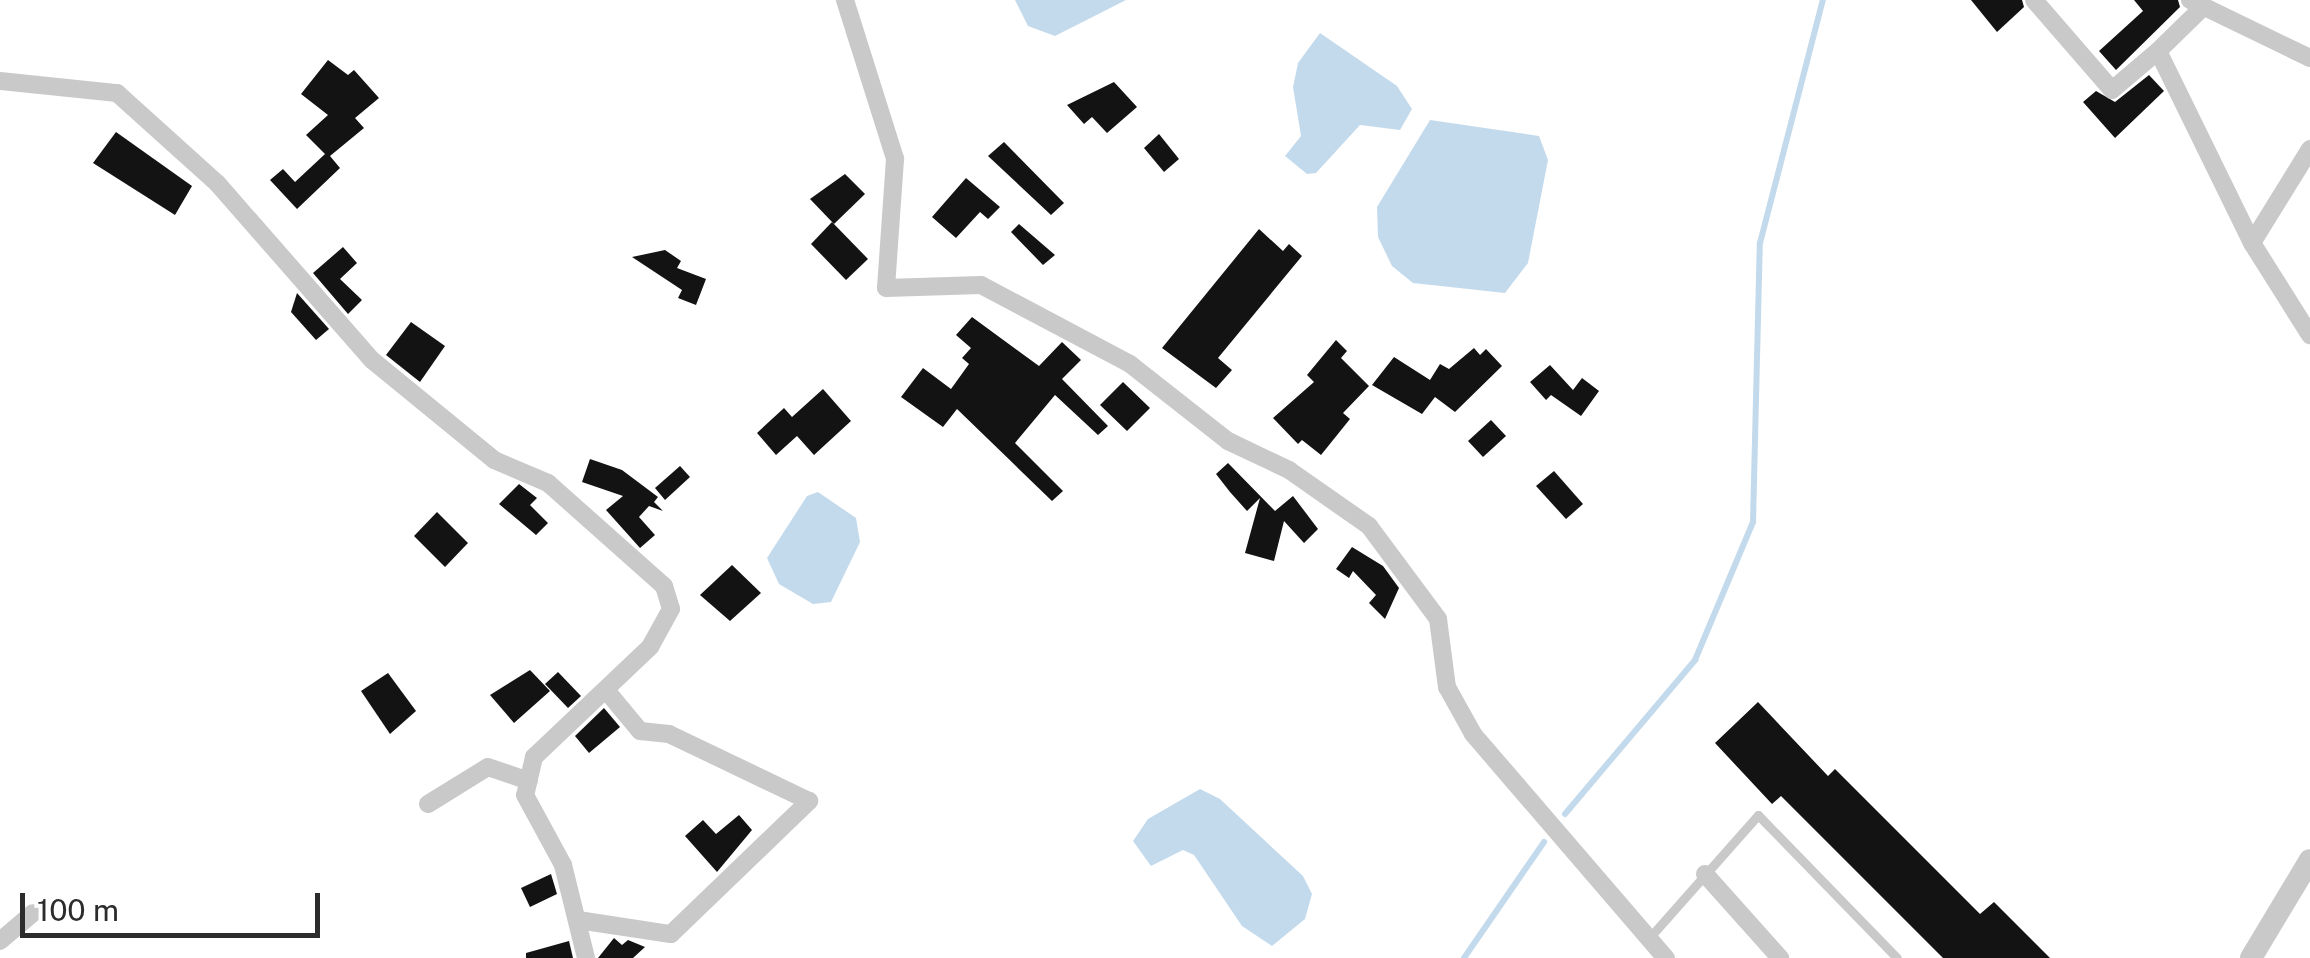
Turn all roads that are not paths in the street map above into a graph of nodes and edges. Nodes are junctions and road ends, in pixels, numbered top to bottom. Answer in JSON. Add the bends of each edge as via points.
{"nodes":[{"id":1,"x":845,"y":0,"type":"edge"},
{"id":2,"x":2034,"y":0,"type":"edge"},
{"id":3,"x":2195,"y":5,"type":"edge"},
{"id":4,"x":2158,"y":51,"type":"junction"},
{"id":5,"x":2310,"y":58,"type":"edge"},
{"id":6,"x":0,"y":82,"type":"edge"},
{"id":7,"x":2310,"y":149,"type":"edge"},
{"id":8,"x":2252,"y":242,"type":"junction"},
{"id":9,"x":2310,"y":335,"type":"edge"},
{"id":10,"x":606,"y":690,"type":"junction"},
{"id":11,"x":529,"y":781,"type":"junction"},
{"id":12,"x":428,"y":804,"type":"dead end"},
{"id":13,"x":2310,"y":860,"type":"edge"},
{"id":14,"x":1705,"y":874,"type":"junction"},
{"id":15,"x":33,"y":913,"type":"dead end"},
{"id":16,"x":578,"y":920,"type":"junction"},
{"id":17,"x":1650,"y":937,"type":"junction"},
{"id":18,"x":0,"y":941,"type":"edge"},
{"id":19,"x":586,"y":958,"type":"edge"},
{"id":20,"x":1666,"y":958,"type":"edge"},
{"id":21,"x":1780,"y":958,"type":"edge"},
{"id":22,"x":1897,"y":958,"type":"edge"},
{"id":23,"x":2252,"y":958,"type":"edge"}],
"edges":[{"from":1,"to":17,"type":"street","via":[[895,160],[886,288],[981,285],[1130,364],[1228,441],[1290,470],[1369,526],[1438,619],[1448,687],[1473,734]]},
{"from":2,"to":4,"type":"street","via":[[2112,90]]},
{"from":3,"to":4,"type":"street"},
{"from":3,"to":5,"type":"street"},
{"from":4,"to":8,"type":"street"},
{"from":6,"to":10,"type":"street","via":[[117,93],[217,183],[372,360],[494,460],[548,483],[664,586],[671,609],[650,647]]},
{"from":7,"to":8,"type":"street"},
{"from":8,"to":9,"type":"street"},
{"from":10,"to":11,"type":"street","via":[[534,758]]},
{"from":10,"to":16,"type":"street","via":[[640,731],[669,734],[809,801],[671,934]]},
{"from":11,"to":12,"type":"street","via":[[488,767]]},
{"from":11,"to":16,"type":"street","via":[[526,795],[563,866]]},
{"from":13,"to":23,"type":"street"},
{"from":14,"to":17,"type":"lane"},
{"from":14,"to":21,"type":"street"},
{"from":14,"to":22,"type":"lane","via":[[1758,815]]},
{"from":15,"to":18,"type":"street"},
{"from":16,"to":19,"type":"street"},
{"from":17,"to":20,"type":"street"}]}
